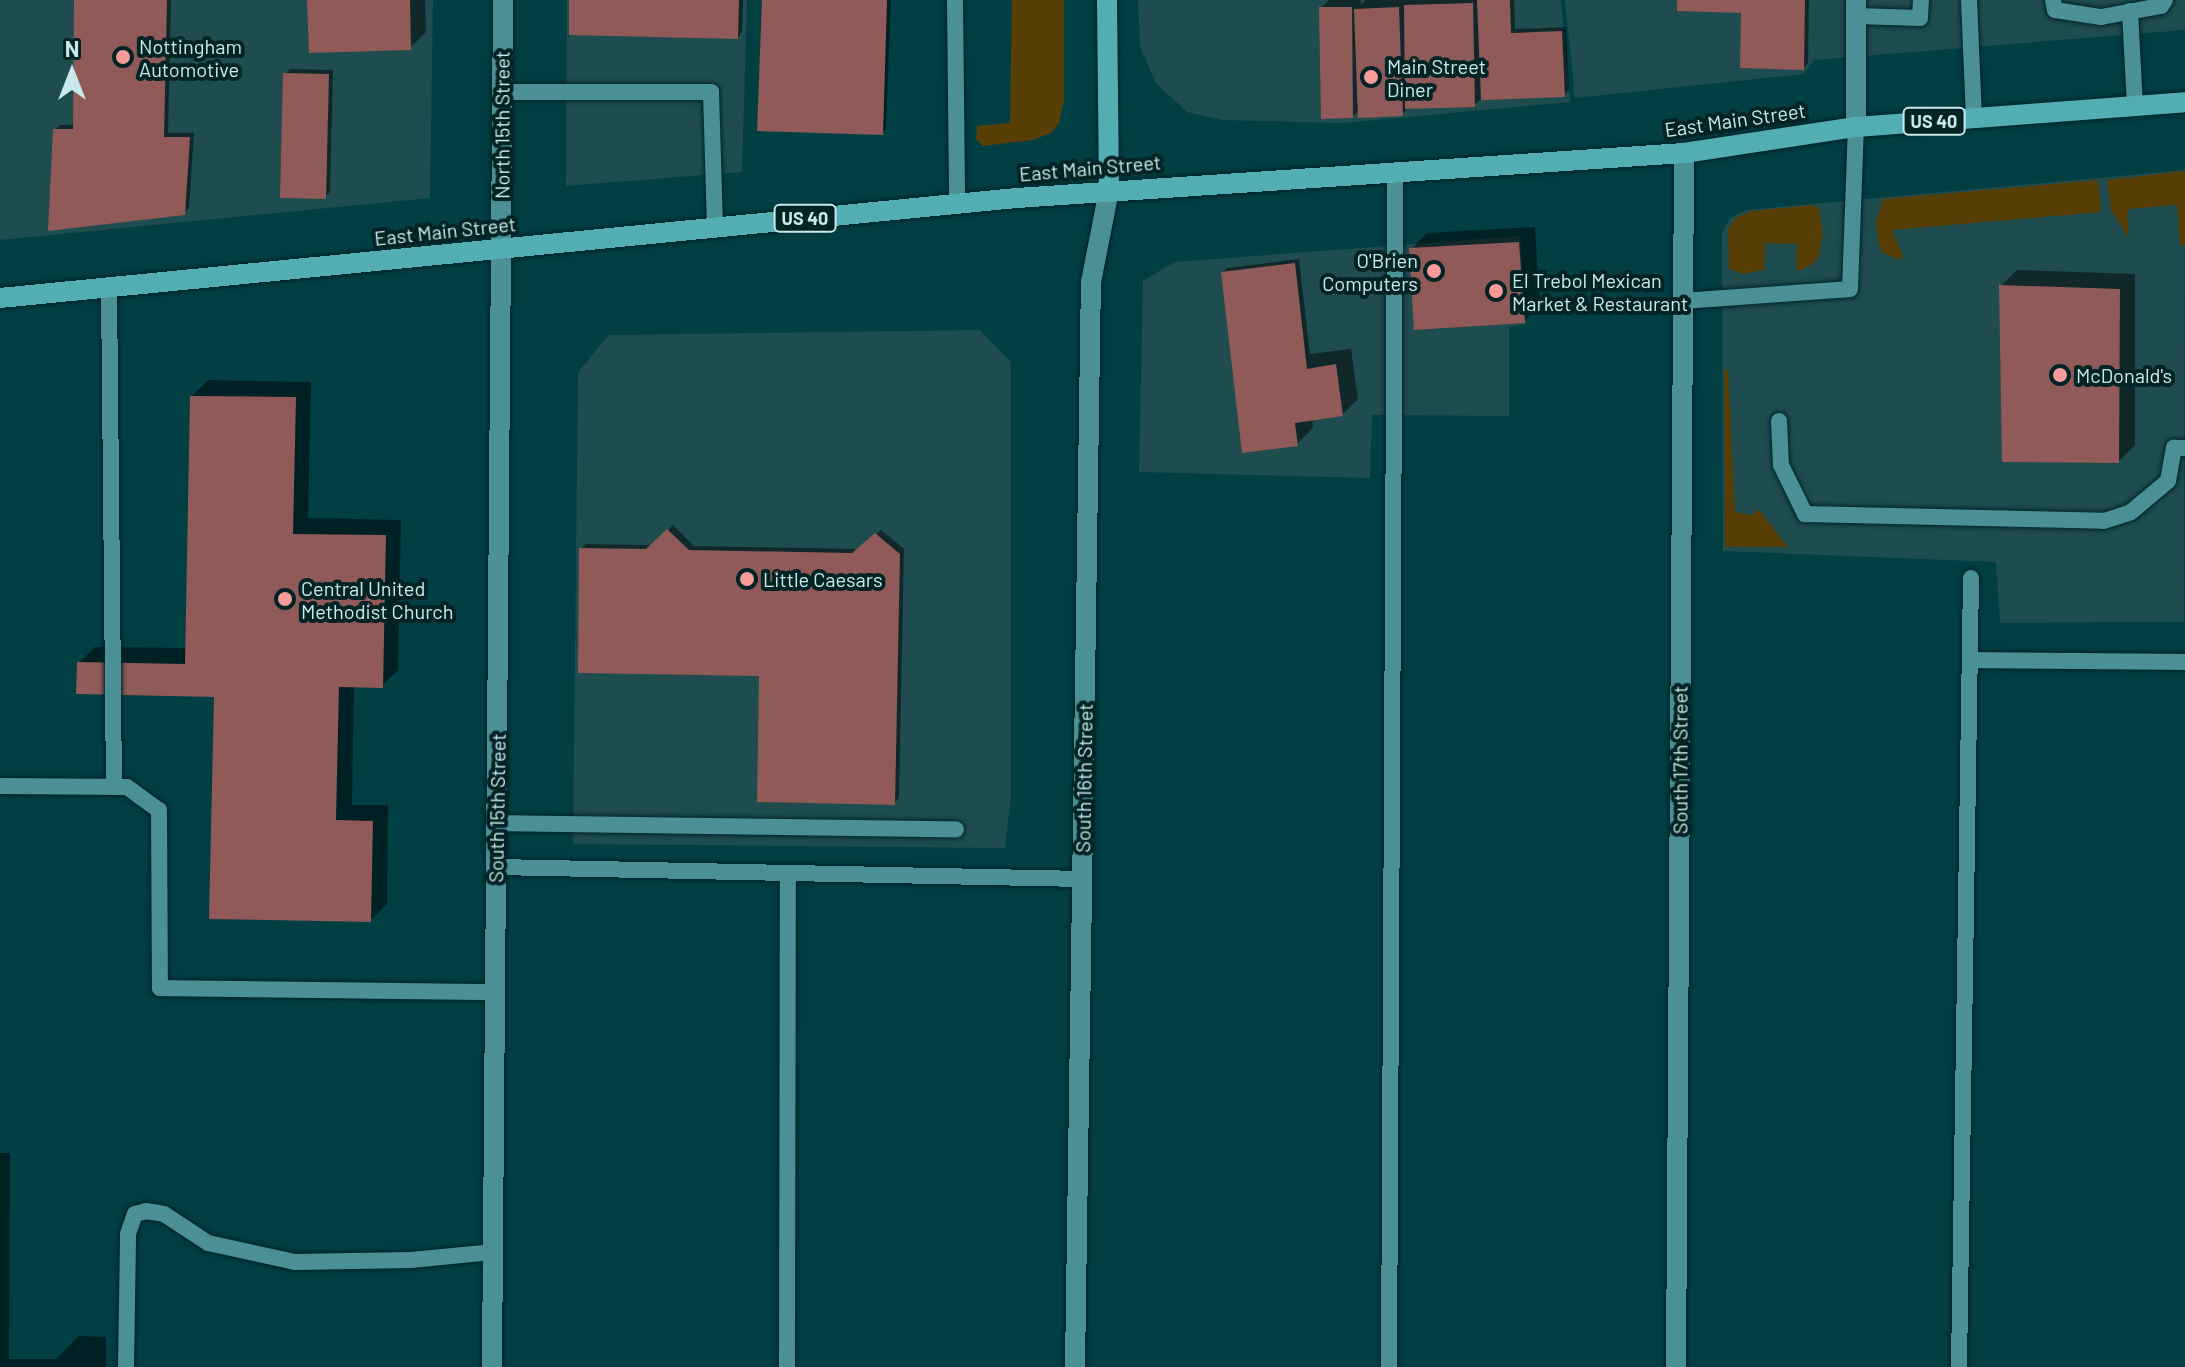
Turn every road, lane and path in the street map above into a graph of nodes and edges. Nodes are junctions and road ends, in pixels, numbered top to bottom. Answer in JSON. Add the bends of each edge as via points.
{"nodes":[{"id":1,"x":503,"y":0,"type":"edge"},
{"id":2,"x":955,"y":0,"type":"edge"},
{"id":3,"x":1107,"y":0,"type":"edge"},
{"id":4,"x":1921,"y":0,"type":"edge"},
{"id":5,"x":1969,"y":0,"type":"edge"},
{"id":6,"x":2165,"y":0,"type":"edge"},
{"id":7,"x":2054,"y":5,"type":"edge"},
{"id":8,"x":2073,"y":6,"type":"edge"},
{"id":9,"x":1856,"y":8,"type":"edge"},
{"id":10,"x":2130,"y":11,"type":"junction"},
{"id":11,"x":502,"y":92,"type":"junction"},
{"id":12,"x":2185,"y":102,"type":"edge"},
{"id":13,"x":2135,"y":106,"type":"junction"},
{"id":14,"x":1974,"y":118,"type":"junction"},
{"id":15,"x":1856,"y":127,"type":"junction"},
{"id":16,"x":1684,"y":153,"type":"junction"},
{"id":17,"x":1395,"y":171,"type":"junction"},
{"id":18,"x":1109,"y":190,"type":"junction"},
{"id":19,"x":957,"y":204,"type":"junction"},
{"id":20,"x":715,"y":227,"type":"junction"},
{"id":21,"x":501,"y":250,"type":"junction"},
{"id":22,"x":109,"y":287,"type":"junction"},
{"id":23,"x":0,"y":298,"type":"edge"},
{"id":24,"x":1683,"y":301,"type":"junction"},
{"id":25,"x":1779,"y":421,"type":"dead end"},
{"id":26,"x":2185,"y":448,"type":"edge"},
{"id":27,"x":1971,"y":578,"type":"dead end"},
{"id":28,"x":1970,"y":660,"type":"junction"},
{"id":29,"x":2185,"y":662,"type":"edge"},
{"id":30,"x":0,"y":786,"type":"edge"},
{"id":31,"x":114,"y":787,"type":"junction"},
{"id":32,"x":498,"y":823,"type":"junction"},
{"id":33,"x":956,"y":829,"type":"dead end"},
{"id":34,"x":496,"y":867,"type":"junction"},
{"id":35,"x":788,"y":873,"type":"junction"},
{"id":36,"x":1083,"y":879,"type":"junction"},
{"id":37,"x":494,"y":992,"type":"junction"},
{"id":38,"x":492,"y":1252,"type":"junction"},
{"id":39,"x":126,"y":1367,"type":"edge"},
{"id":40,"x":492,"y":1367,"type":"edge"},
{"id":41,"x":787,"y":1367,"type":"edge"},
{"id":42,"x":1075,"y":1367,"type":"edge"},
{"id":43,"x":1389,"y":1367,"type":"edge"},
{"id":44,"x":1676,"y":1367,"type":"edge"},
{"id":45,"x":1959,"y":1367,"type":"edge"}],
"edges":[{"from":1,"to":11,"type":"street","name":"North 15th Street"},
{"from":2,"to":19,"type":"lane"},
{"from":3,"to":18,"type":"main road"},
{"from":4,"to":9,"type":"lane","via":[[1920,18]]},
{"from":5,"to":14,"type":"lane"},
{"from":6,"to":10,"type":"lane","via":[[2161,6]]},
{"from":7,"to":8,"type":"lane"},
{"from":8,"to":10,"type":"lane","via":[[2101,17]]},
{"from":9,"to":15,"type":"street"},
{"from":10,"to":13,"type":"lane"},
{"from":11,"to":20,"type":"lane","via":[[711,92]]},
{"from":11,"to":21,"type":"street","name":"North 15th Street"},
{"from":12,"to":13,"type":"main road","name":"East Main Street","number":"US 40"},
{"from":13,"to":14,"type":"main road","name":"East Main Street","number":"US 40"},
{"from":14,"to":15,"type":"main road","name":"East Main Street","number":"US 40"},
{"from":15,"to":16,"type":"main road","name":"East Main Street","number":"US 40"},
{"from":15,"to":24,"type":"lane","via":[[1850,289]]},
{"from":16,"to":17,"type":"main road","name":"East Main Street","number":"US 40"},
{"from":16,"to":24,"type":"street","name":"South 17th Street"},
{"from":17,"to":18,"type":"main road","name":"East Main Street","number":"US 40"},
{"from":17,"to":43,"type":"lane"},
{"from":18,"to":19,"type":"main road","name":"East Main Street","number":"US 40"},
{"from":18,"to":36,"type":"street","name":"South 16th Street","via":[[1091,282]]},
{"from":19,"to":20,"type":"main road","name":"East Main Street","number":"US 40"},
{"from":20,"to":21,"type":"main road","name":"East Main Street","number":"US 40"},
{"from":21,"to":22,"type":"main road","name":"East Main Street","number":"US 40"},
{"from":21,"to":32,"type":"street","name":"South 15th Street"},
{"from":22,"to":23,"type":"main road","name":"East Main Street","number":"US 40"},
{"from":22,"to":31,"type":"lane"},
{"from":24,"to":44,"type":"street","name":"South 17th Street"},
{"from":25,"to":26,"type":"lane","via":[[1781,465],[1805,514],[2104,521],[2131,512],[2168,481],[2174,448]]},
{"from":27,"to":28,"type":"lane"},
{"from":28,"to":29,"type":"lane"},
{"from":28,"to":45,"type":"lane"},
{"from":30,"to":31,"type":"lane"},
{"from":31,"to":37,"type":"lane","via":[[127,787],[159,810],[160,988]]},
{"from":32,"to":33,"type":"lane"},
{"from":32,"to":34,"type":"street","name":"South 15th Street"},
{"from":34,"to":35,"type":"lane"},
{"from":34,"to":37,"type":"street","name":"South 15th Street"},
{"from":35,"to":36,"type":"lane"},
{"from":35,"to":41,"type":"lane"},
{"from":36,"to":42,"type":"street","name":"South 16th Street"},
{"from":37,"to":38,"type":"street","name":"South 15th Street"},
{"from":38,"to":39,"type":"lane","via":[[295,1262],[208,1243],[164,1214],[135,1214],[128,1234]]},
{"from":38,"to":40,"type":"street","name":"South 15th Street"}]}
